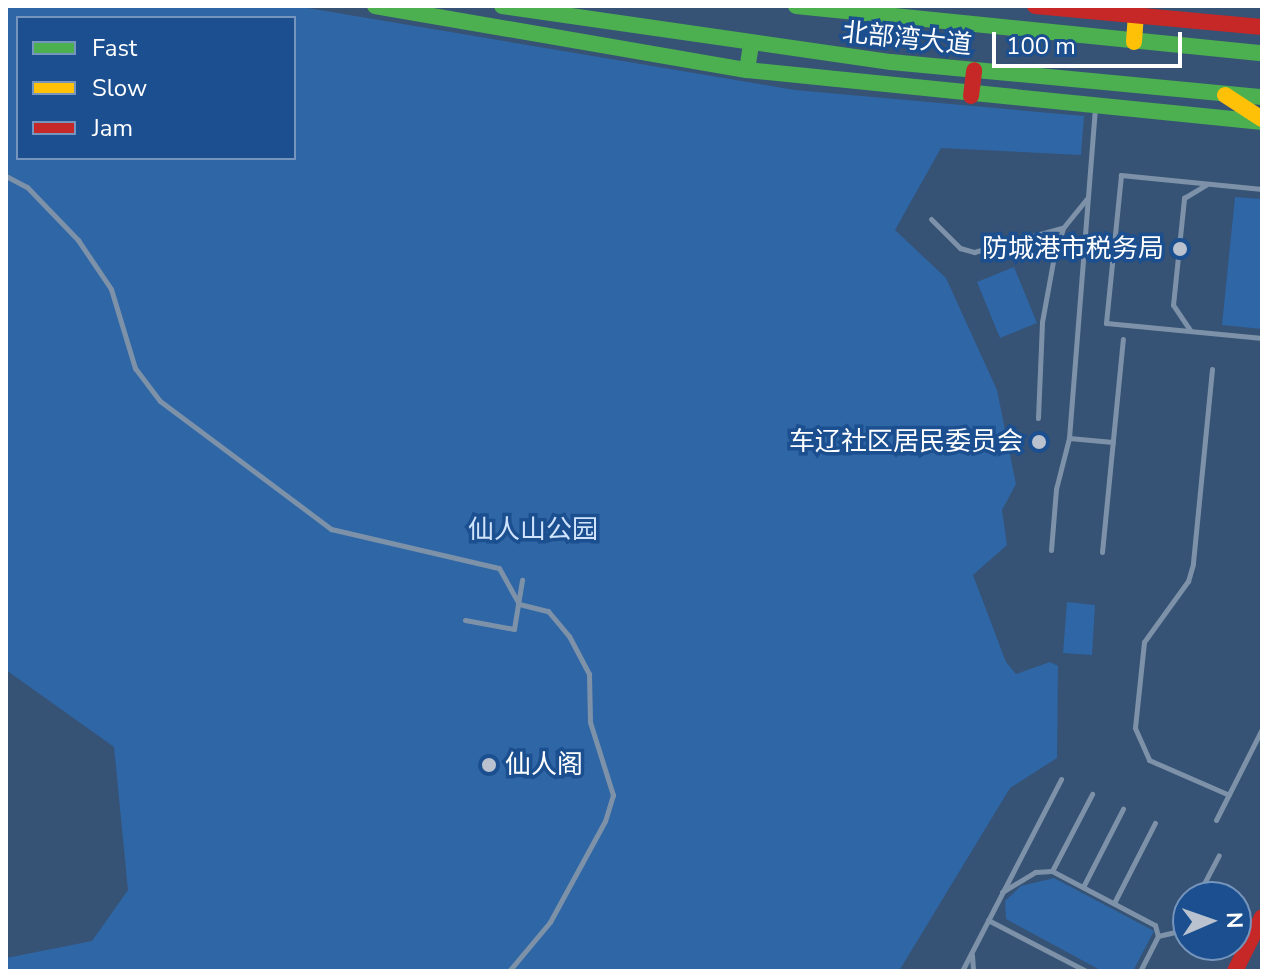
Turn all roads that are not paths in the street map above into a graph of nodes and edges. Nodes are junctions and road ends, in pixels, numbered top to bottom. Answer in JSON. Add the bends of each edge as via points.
{"nodes":[{"id":1,"x":375,"y":6,"type":"edge"},
{"id":2,"x":502,"y":6,"type":"edge"},
{"id":3,"x":613,"y":6,"type":"edge"},
{"id":4,"x":796,"y":6,"type":"edge"},
{"id":5,"x":1035,"y":6,"type":"edge"},
{"id":6,"x":1086,"y":8,"type":"edge"},
{"id":7,"x":1136,"y":15,"type":"junction"},
{"id":8,"x":610,"y":24,"type":"junction"},
{"id":9,"x":1262,"y":27,"type":"edge"},
{"id":10,"x":1134,"y":42,"type":"junction"},
{"id":11,"x":751,"y":45,"type":"junction"},
{"id":12,"x":1262,"y":53,"type":"edge"},
{"id":13,"x":747,"y":70,"type":"junction"},
{"id":14,"x":974,"y":70,"type":"junction"},
{"id":15,"x":1222,"y":93,"type":"junction"},
{"id":16,"x":971,"y":96,"type":"junction"},
{"id":17,"x":1262,"y":97,"type":"edge"},
{"id":18,"x":1095,"y":107,"type":"junction"},
{"id":19,"x":1262,"y":120,"type":"edge"},
{"id":20,"x":6,"y":176,"type":"edge"},
{"id":21,"x":1211,"y":184,"type":"junction"},
{"id":22,"x":1262,"y":188,"type":"edge"},
{"id":23,"x":1088,"y":197,"type":"junction"},
{"id":24,"x":931,"y":219,"type":"dead end"},
{"id":25,"x":1063,"y":228,"type":"junction"},
{"id":26,"x":1192,"y":331,"type":"junction"},
{"id":27,"x":1262,"y":338,"type":"edge"},
{"id":28,"x":1123,"y":339,"type":"dead end"},
{"id":29,"x":1212,"y":369,"type":"dead end"},
{"id":30,"x":1038,"y":418,"type":"dead end"},
{"id":31,"x":1069,"y":438,"type":"junction"},
{"id":32,"x":1113,"y":442,"type":"junction"},
{"id":33,"x":1051,"y":550,"type":"dead end"},
{"id":34,"x":1102,"y":552,"type":"dead end"},
{"id":35,"x":522,"y":580,"type":"dead end"},
{"id":36,"x":519,"y":604,"type":"junction"},
{"id":37,"x":465,"y":620,"type":"dead end"},
{"id":38,"x":1262,"y":729,"type":"edge"},
{"id":39,"x":1061,"y":779,"type":"dead end"},
{"id":40,"x":1092,"y":794,"type":"dead end"},
{"id":41,"x":1229,"y":795,"type":"junction"},
{"id":42,"x":1123,"y":809,"type":"dead end"},
{"id":43,"x":1216,"y":820,"type":"dead end"},
{"id":44,"x":1155,"y":823,"type":"dead end"},
{"id":45,"x":1219,"y":855,"type":"dead end"},
{"id":46,"x":1052,"y":871,"type":"junction"},
{"id":47,"x":1205,"y":881,"type":"edge"},
{"id":48,"x":1083,"y":887,"type":"junction"},
{"id":49,"x":1002,"y":892,"type":"junction"},
{"id":50,"x":1114,"y":903,"type":"junction"},
{"id":51,"x":1262,"y":917,"type":"edge"},
{"id":52,"x":988,"y":920,"type":"junction"},
{"id":53,"x":1172,"y":933,"type":"edge"},
{"id":54,"x":1158,"y":936,"type":"junction"},
{"id":55,"x":972,"y":950,"type":"junction"},
{"id":56,"x":509,"y":971,"type":"edge"},
{"id":57,"x":962,"y":971,"type":"edge"},
{"id":58,"x":973,"y":971,"type":"edge"},
{"id":59,"x":1086,"y":971,"type":"edge"},
{"id":60,"x":1140,"y":971,"type":"edge"},
{"id":61,"x":1235,"y":971,"type":"edge"}],
"edges":[{"from":1,"to":13,"type":"main road","via":[[523,36]]},
{"from":2,"to":8,"type":"main road","name":"北部湾大道"},
{"from":3,"to":8,"type":"main road"},
{"from":4,"to":10,"type":"main road","name":"北部湾大道"},
{"from":5,"to":6,"type":"main road"},
{"from":6,"to":7,"type":"main road"},
{"from":7,"to":9,"type":"main road"},
{"from":7,"to":10,"type":"main road"},
{"from":8,"to":11,"type":"main road","name":"北部湾大道"},
{"from":10,"to":12,"type":"main road","name":"北部湾大道"},
{"from":11,"to":13,"type":"main road"},
{"from":11,"to":14,"type":"main road","name":"北部湾大道"},
{"from":13,"to":16,"type":"main road"},
{"from":14,"to":15,"type":"main road","name":"北部湾大道"},
{"from":14,"to":16,"type":"main road"},
{"from":15,"to":17,"type":"main road","name":"北部湾大道"},
{"from":15,"to":19,"type":"main road"},
{"from":16,"to":18,"type":"main road"},
{"from":18,"to":19,"type":"main road"},
{"from":18,"to":23,"type":"lane"},
{"from":20,"to":36,"type":"lane","via":[[27,187],[78,240],[111,289],[135,368],[160,401],[331,529],[499,568]]},
{"from":21,"to":22,"type":"lane"},
{"from":21,"to":26,"type":"lane","via":[[1184,198],[1173,305],[1178,319]]},
{"from":21,"to":26,"type":"lane","via":[[1121,175],[1106,323]]},
{"from":23,"to":25,"type":"lane"},
{"from":23,"to":31,"type":"lane"},
{"from":24,"to":25,"type":"lane","via":[[960,248],[974,252]]},
{"from":25,"to":30,"type":"lane","via":[[1042,322]]},
{"from":26,"to":27,"type":"lane"},
{"from":28,"to":32,"type":"lane"},
{"from":29,"to":41,"type":"lane","via":[[1193,564],[1183,588],[1144,642],[1135,728],[1149,760]]},
{"from":31,"to":32,"type":"lane"},
{"from":31,"to":33,"type":"lane","via":[[1056,489]]},
{"from":32,"to":34,"type":"lane"},
{"from":35,"to":36,"type":"lane"},
{"from":36,"to":37,"type":"lane","via":[[514,629]]},
{"from":36,"to":56,"type":"lane","via":[[548,611],[589,674],[590,722],[613,795],[605,821],[550,922]]},
{"from":38,"to":41,"type":"lane"},
{"from":39,"to":49,"type":"lane"},
{"from":40,"to":46,"type":"lane"},
{"from":41,"to":43,"type":"lane"},
{"from":42,"to":48,"type":"lane"},
{"from":44,"to":50,"type":"lane"},
{"from":45,"to":47,"type":"lane"},
{"from":46,"to":48,"type":"lane"},
{"from":46,"to":49,"type":"lane","via":[[1035,872]]},
{"from":48,"to":50,"type":"lane"},
{"from":49,"to":52,"type":"lane"},
{"from":50,"to":54,"type":"lane","via":[[1155,925]]},
{"from":51,"to":61,"type":"main road"},
{"from":52,"to":55,"type":"lane"},
{"from":52,"to":59,"type":"lane"},
{"from":53,"to":54,"type":"lane"},
{"from":54,"to":60,"type":"lane"},
{"from":55,"to":57,"type":"lane"},
{"from":55,"to":58,"type":"lane"}]}
